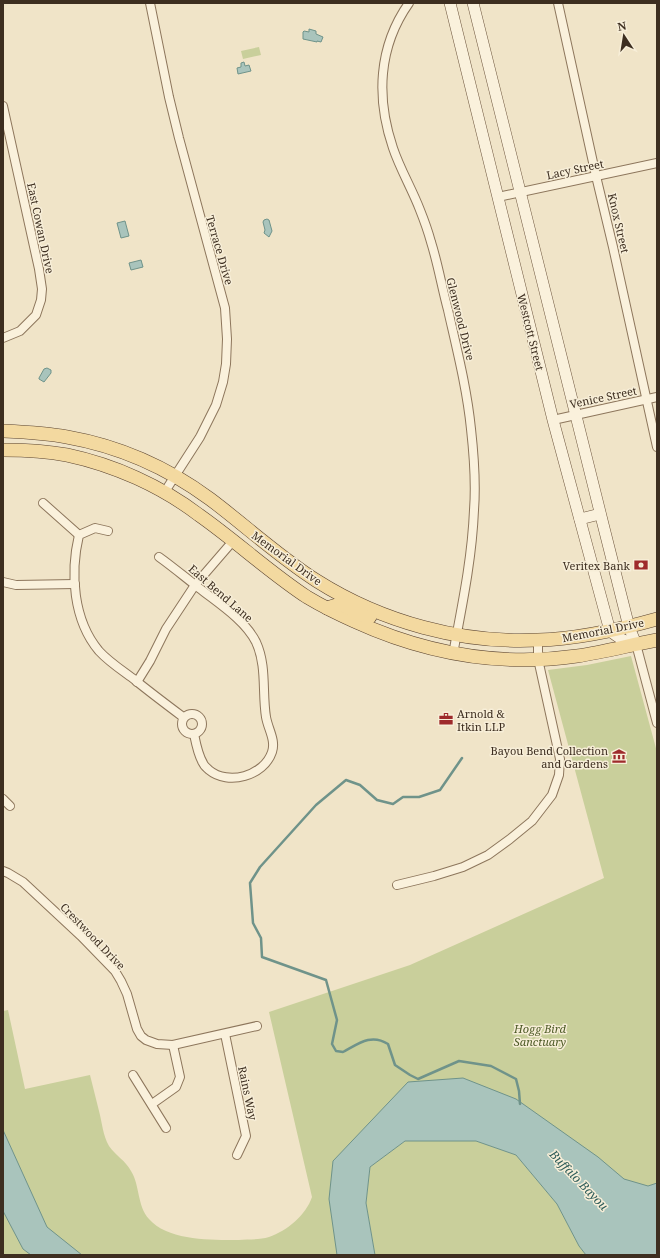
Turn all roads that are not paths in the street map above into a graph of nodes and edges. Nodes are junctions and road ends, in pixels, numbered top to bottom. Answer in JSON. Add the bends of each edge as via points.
{"nodes":[{"id":1,"x":150,"y":3,"type":"edge"},
{"id":2,"x":409,"y":3,"type":"edge"},
{"id":3,"x":450,"y":3,"type":"edge"},
{"id":4,"x":473,"y":3,"type":"edge"},
{"id":5,"x":558,"y":3,"type":"edge"},
{"id":6,"x":3,"y":106,"type":"edge"},
{"id":7,"x":657,"y":163,"type":"edge"},
{"id":8,"x":596,"y":176,"type":"junction"},
{"id":9,"x":520,"y":192,"type":"junction"},
{"id":10,"x":498,"y":197,"type":"junction"},
{"id":11,"x":3,"y":338,"type":"edge"},
{"id":12,"x":657,"y":397,"type":"edge"},
{"id":13,"x":646,"y":399,"type":"junction"},
{"id":14,"x":576,"y":414,"type":"junction"},
{"id":15,"x":553,"y":420,"type":"junction"},
{"id":16,"x":3,"y":431,"type":"edge"},
{"id":17,"x":108,"y":447,"type":"junction"},
{"id":18,"x":657,"y":447,"type":"edge"},
{"id":19,"x":3,"y":450,"type":"edge"},
{"id":20,"x":103,"y":465,"type":"junction"},
{"id":21,"x":175,"y":476,"type":"junction"},
{"id":22,"x":164,"y":492,"type":"junction"},
{"id":23,"x":43,"y":503,"type":"dead end"},
{"id":24,"x":600,"y":514,"type":"junction"},
{"id":25,"x":580,"y":519,"type":"junction"},
{"id":26,"x":244,"y":526,"type":"junction"},
{"id":27,"x":108,"y":531,"type":"dead end"},
{"id":28,"x":79,"y":535,"type":"junction"},
{"id":29,"x":233,"y":541,"type":"junction"},
{"id":30,"x":159,"y":557,"type":"dead end"},
{"id":31,"x":3,"y":582,"type":"edge"},
{"id":32,"x":75,"y":584,"type":"junction"},
{"id":33,"x":194,"y":585,"type":"junction"},
{"id":34,"x":327,"y":608,"type":"junction"},
{"id":35,"x":384,"y":614,"type":"junction"},
{"id":36,"x":657,"y":619,"type":"edge"},
{"id":37,"x":629,"y":627,"type":"junction"},
{"id":38,"x":610,"y":631,"type":"junction"},
{"id":39,"x":457,"y":635,"type":"junction"},
{"id":40,"x":538,"y":640,"type":"junction"},
{"id":41,"x":657,"y":640,"type":"edge"},
{"id":42,"x":636,"y":644,"type":"junction"},
{"id":43,"x":453,"y":654,"type":"junction"},
{"id":44,"x":538,"y":659,"type":"junction"},
{"id":45,"x":137,"y":682,"type":"junction"},
{"id":46,"x":184,"y":717,"type":"junction"},
{"id":47,"x":657,"y":723,"type":"edge"},
{"id":48,"x":194,"y":734,"type":"junction"},
{"id":49,"x":3,"y":799,"type":"edge"},
{"id":50,"x":10,"y":806,"type":"dead end"},
{"id":51,"x":3,"y":871,"type":"edge"},
{"id":52,"x":397,"y":885,"type":"dead end"},
{"id":53,"x":257,"y":1026,"type":"dead end"},
{"id":54,"x":225,"y":1034,"type":"junction"},
{"id":55,"x":173,"y":1045,"type":"junction"},
{"id":56,"x":133,"y":1075,"type":"dead end"},
{"id":57,"x":152,"y":1104,"type":"junction"},
{"id":58,"x":166,"y":1128,"type":"dead end"},
{"id":59,"x":237,"y":1155,"type":"dead end"}],
"edges":[{"from":1,"to":21,"type":"street","name":"Terrace Drive","via":[[170,104],[225,308],[226,324],[226,364],[216,405],[200,437]]},
{"from":2,"to":39,"type":"street","name":"Glenwood Drive","via":[[394,30],[385,55],[382,97],[393,149],[432,243],[464,379],[471,429],[474,510],[469,563]]},
{"from":3,"to":10,"type":"main road","name":"Westcott Street"},
{"from":4,"to":9,"type":"main road","name":"Westcott Street"},
{"from":5,"to":8,"type":"street","name":"Knox Street"},
{"from":6,"to":11,"type":"street","name":"East Cowan Drive","via":[[42,289],[36,314],[20,331]]},
{"from":7,"to":8,"type":"street","name":"Lacy Street"},
{"from":8,"to":9,"type":"street","name":"Lacy Street"},
{"from":8,"to":13,"type":"street","name":"Knox Street","via":[[614,247]]},
{"from":9,"to":10,"type":"street","name":"Lacy Street"},
{"from":9,"to":14,"type":"main road","name":"Westcott Street"},
{"from":10,"to":15,"type":"main road","name":"Westcott Street"},
{"from":12,"to":13,"type":"street","name":"Venice Street"},
{"from":13,"to":14,"type":"street","name":"Venice Street"},
{"from":13,"to":18,"type":"street","name":"Knox Street"},
{"from":14,"to":15,"type":"street","name":"Venice Street"},
{"from":14,"to":24,"type":"main road","name":"Westcott Street"},
{"from":15,"to":25,"type":"main road","name":"Westcott Street"},
{"from":16,"to":17,"type":"main road","name":"Memorial Drive","via":[[68,437]]},
{"from":17,"to":20,"type":"main road"},
{"from":17,"to":21,"type":"main road","name":"Memorial Drive"},
{"from":19,"to":20,"type":"main road","name":"Memorial Drive","via":[[66,455]]},
{"from":20,"to":22,"type":"main road","name":"Memorial Drive"},
{"from":21,"to":22,"type":"street","name":"Terrace Drive"},
{"from":21,"to":26,"type":"main road","name":"Memorial Drive"},
{"from":22,"to":29,"type":"main road","name":"Memorial Drive"},
{"from":23,"to":28,"type":"street"},
{"from":24,"to":25,"type":"main road"},
{"from":24,"to":37,"type":"main road","name":"Westcott Street"},
{"from":25,"to":38,"type":"main road","name":"Westcott Street"},
{"from":26,"to":29,"type":"main road"},
{"from":26,"to":35,"type":"main road","name":"Memorial Drive","via":[[318,582]]},
{"from":27,"to":28,"type":"street","via":[[95,528]]},
{"from":28,"to":32,"type":"street","via":[[75,551]]},
{"from":29,"to":33,"type":"street"},
{"from":29,"to":34,"type":"main road","name":"Memorial Drive","via":[[281,579]]},
{"from":30,"to":33,"type":"street","name":"East Bend Lane"},
{"from":31,"to":32,"type":"street","via":[[16,585]]},
{"from":32,"to":45,"type":"street","via":[[83,626],[90,639],[100,652]]},
{"from":33,"to":45,"type":"street"},
{"from":33,"to":48,"type":"street","name":"East Bend Lane","via":[[245,626],[256,642],[264,678],[266,718],[273,739],[272,752],[266,763],[256,771],[238,778],[225,778],[203,764]]},
{"from":34,"to":35,"type":"main road","via":[[340,604],[366,617]]},
{"from":34,"to":43,"type":"main road","name":"Memorial Drive","via":[[407,642]]},
{"from":35,"to":39,"type":"main road","name":"Memorial Drive"},
{"from":36,"to":37,"type":"main road","name":"Memorial Drive"},
{"from":37,"to":38,"type":"main road","name":"Memorial Drive"},
{"from":37,"to":42,"type":"main road","name":"Westcott Street"},
{"from":38,"to":40,"type":"main road","name":"Memorial Drive","via":[[571,638]]},
{"from":38,"to":42,"type":"main road","via":[[618,638]]},
{"from":39,"to":40,"type":"main road","name":"Memorial Drive","via":[[494,640]]},
{"from":39,"to":43,"type":"street","name":"Glenwood Drive"},
{"from":40,"to":44,"type":"street"},
{"from":41,"to":42,"type":"main road","name":"Memorial Drive"},
{"from":42,"to":44,"type":"main road","name":"Memorial Drive","via":[[576,656]]},
{"from":42,"to":47,"type":"street","name":"Westcott Street"},
{"from":43,"to":44,"type":"main road","name":"Memorial Drive","via":[[493,659]]},
{"from":44,"to":52,"type":"street","via":[[560,759],[559,775],[552,795],[532,820],[488,855],[463,867]]},
{"from":45,"to":46,"type":"street"},
{"from":46,"to":48,"type":"street","via":[[182,729],[187,734]]},
{"from":46,"to":48,"type":"street","via":[[192,713],[200,718],[202,728]]},
{"from":49,"to":50,"type":"street"},
{"from":51,"to":55,"type":"street","name":"Crestwood Drive","via":[[23,882],[115,971],[127,994],[141,1036],[157,1044]]},
{"from":53,"to":54,"type":"street","name":"Crestwood Drive"},
{"from":54,"to":55,"type":"street","name":"Crestwood Drive"},
{"from":54,"to":59,"type":"street","name":"Rains Way","via":[[246,1136]]},
{"from":55,"to":57,"type":"street","via":[[180,1076],[176,1087]]},
{"from":56,"to":57,"type":"street"},
{"from":57,"to":58,"type":"street"}]}
